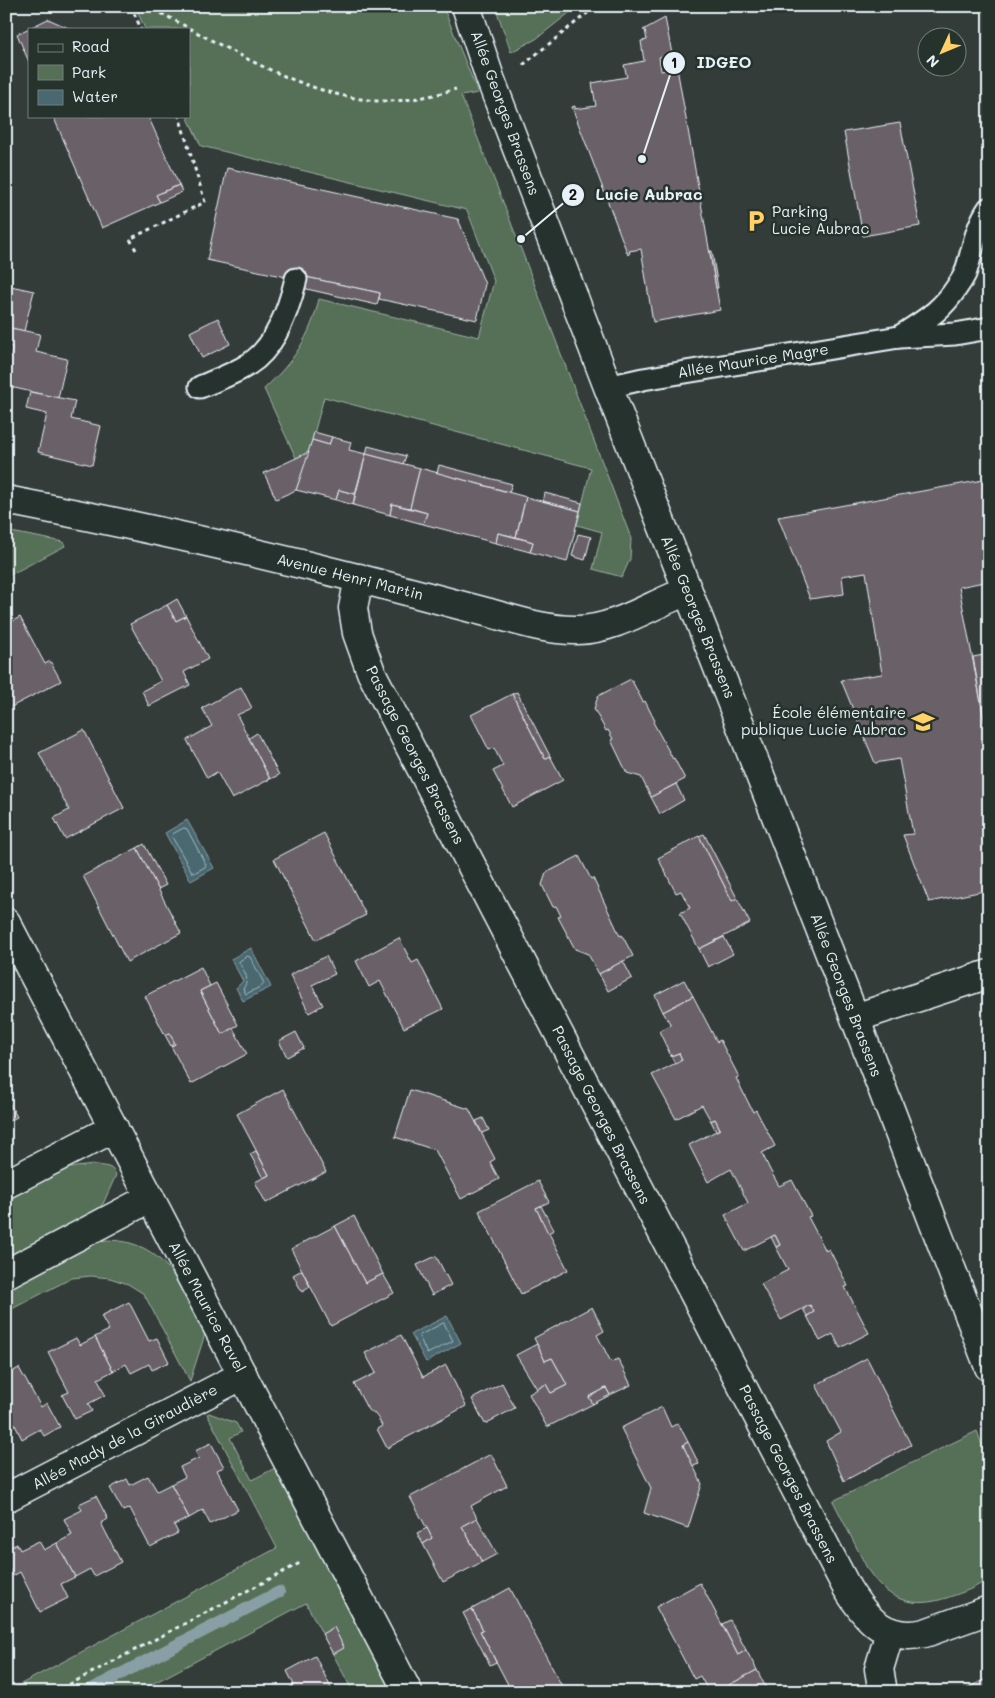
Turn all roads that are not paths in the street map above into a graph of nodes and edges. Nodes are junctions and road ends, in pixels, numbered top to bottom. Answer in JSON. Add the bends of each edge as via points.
{"nodes":[{"id":1,"x":466,"y":6,"type":"edge"},
{"id":2,"x":989,"y":208,"type":"edge"},
{"id":3,"x":296,"y":279,"type":"dead end"},
{"id":4,"x":989,"y":328,"type":"edge"},
{"id":5,"x":899,"y":337,"type":"junction"},
{"id":6,"x":200,"y":387,"type":"dead end"},
{"id":7,"x":608,"y":387,"type":"junction"},
{"id":8,"x":6,"y":500,"type":"edge"},
{"id":9,"x":359,"y":578,"type":"junction"},
{"id":10,"x":688,"y":591,"type":"junction"},
{"id":11,"x":6,"y":922,"type":"edge"},
{"id":12,"x":989,"y":974,"type":"edge"},
{"id":13,"x":855,"y":1018,"type":"junction"},
{"id":14,"x":114,"y":1128,"type":"junction"},
{"id":15,"x":6,"y":1184,"type":"edge"},
{"id":16,"x":150,"y":1198,"type":"junction"},
{"id":17,"x":6,"y":1274,"type":"edge"},
{"id":18,"x":989,"y":1367,"type":"edge"},
{"id":19,"x":243,"y":1375,"type":"junction"},
{"id":20,"x":6,"y":1498,"type":"edge"},
{"id":21,"x":989,"y":1610,"type":"edge"},
{"id":22,"x":890,"y":1632,"type":"junction"},
{"id":23,"x":408,"y":1692,"type":"edge"},
{"id":24,"x":883,"y":1692,"type":"edge"}],
"edges":[{"from":1,"to":7,"type":"street","name":"Allée Georges Brassens","via":[[490,78]]},
{"from":2,"to":5,"type":"lane","via":[[975,235],[964,276],[949,298],[940,309]]},
{"from":3,"to":6,"type":"lane","via":[[285,317],[268,344],[249,364]]},
{"from":4,"to":5,"type":"lane","name":"Allée Maurice Magre"},
{"from":5,"to":7,"type":"lane","name":"Allée Maurice Magre"},
{"from":7,"to":10,"type":"street","name":"Allée Georges Brassens"},
{"from":8,"to":9,"type":"street","name":"Avenue Henri Martin"},
{"from":9,"to":10,"type":"street","name":"Avenue Henri Martin","via":[[542,627],[579,630],[622,620]]},
{"from":9,"to":22,"type":"street","name":"Passage Georges Brassens","via":[[353,608],[356,634],[371,672],[847,1588],[864,1613]]},
{"from":10,"to":13,"type":"street","name":"Allée Georges Brassens"},
{"from":11,"to":14,"type":"street","name":"Allée Maurice Ravel"},
{"from":12,"to":13,"type":"street"},
{"from":13,"to":18,"type":"street","name":"Allée Georges Brassens"},
{"from":14,"to":15,"type":"street"},
{"from":14,"to":16,"type":"street","name":"Allée Maurice Ravel"},
{"from":16,"to":17,"type":"street"},
{"from":16,"to":19,"type":"street","name":"Allée Maurice Ravel"},
{"from":19,"to":20,"type":"street","name":"Allée Mady de la Giraudière"},
{"from":19,"to":23,"type":"street","name":"Allée Maurice Ravel"},
{"from":21,"to":22,"type":"street","name":"Passage Georges Brassens","via":[[925,1634],[905,1636]]},
{"from":22,"to":24,"type":"street","via":[[879,1669]]}]}
